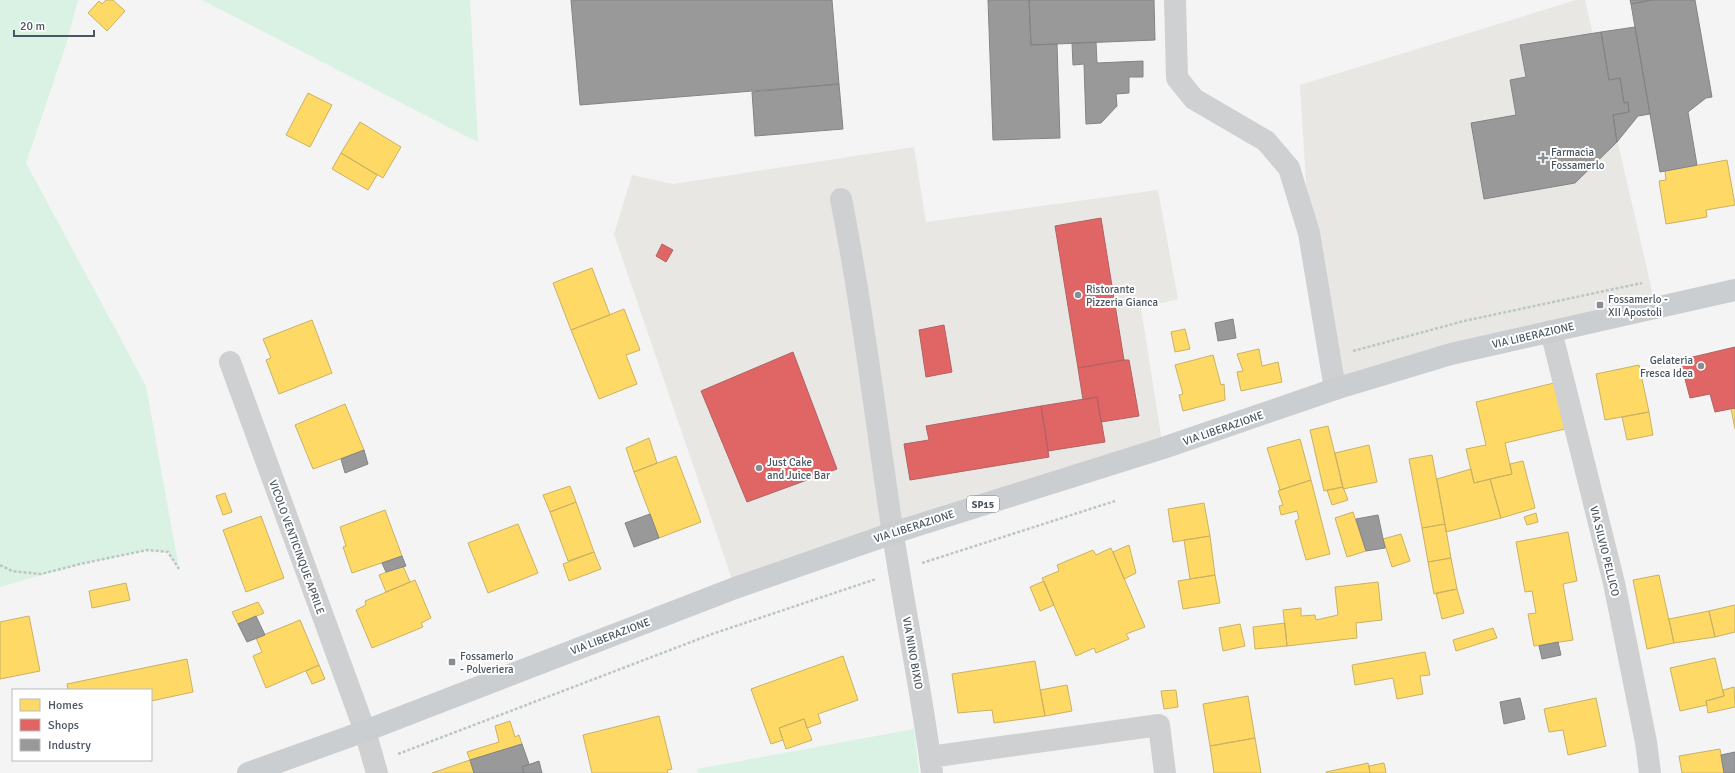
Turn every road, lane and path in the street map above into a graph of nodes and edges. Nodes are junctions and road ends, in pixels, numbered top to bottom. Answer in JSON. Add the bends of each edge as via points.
{"nodes":[{"id":1,"x":1175,"y":0,"type":"edge"},
{"id":2,"x":841,"y":199,"type":"dead end"},
{"id":3,"x":1650,"y":282,"type":"dead end"},
{"id":4,"x":1735,"y":290,"type":"edge"},
{"id":5,"x":1551,"y":331,"type":"junction"},
{"id":6,"x":1329,"y":358,"type":"junction"},
{"id":7,"x":230,"y":362,"type":"dead end"},
{"id":8,"x":1335,"y":389,"type":"junction"},
{"id":9,"x":1115,"y":502,"type":"dead end"},
{"id":10,"x":893,"y":533,"type":"junction"},
{"id":11,"x":0,"y":565,"type":"edge"},
{"id":12,"x":179,"y":569,"type":"dead end"},
{"id":13,"x":899,"y":571,"type":"junction"},
{"id":14,"x":365,"y":731,"type":"junction"},
{"id":15,"x":931,"y":765,"type":"edge"},
{"id":16,"x":375,"y":768,"type":"edge"},
{"id":17,"x":248,"y":773,"type":"edge"},
{"id":18,"x":1165,"y":773,"type":"edge"},
{"id":19,"x":1650,"y":773,"type":"edge"}],
"edges":[{"from":1,"to":6,"type":"street","via":[[1177,78],[1194,99],[1266,141],[1289,168],[1309,232]]},
{"from":2,"to":10,"type":"street","name":"VIA NINO BIXIO","via":[[854,263]]},
{"from":3,"to":6,"type":"path","via":[[1464,321]]},
{"from":4,"to":5,"type":"main road","name":"VIA LIBERAZIONE","number":"SP15"},
{"from":5,"to":8,"type":"main road","name":"VIA LIBERAZIONE","number":"SP15","via":[[1450,354]]},
{"from":5,"to":19,"type":"street","name":"VIA SILVIO PELLICO","via":[[1614,583]]},
{"from":6,"to":8,"type":"street"},
{"from":7,"to":14,"type":"street","name":"VICOLO VENTICINQUE APRILE"},
{"from":8,"to":10,"type":"main road","name":"VIA LIBERAZIONE","number":"SP15","via":[[1163,448]]},
{"from":9,"to":13,"type":"path"},
{"from":10,"to":13,"type":"street","name":"VIA NINO BIXIO"},
{"from":10,"to":14,"type":"main road","name":"VIA LIBERAZIONE","number":"SP15","via":[[735,588]]},
{"from":11,"to":12,"type":"path","via":[[12,570],[41,574],[147,550],[168,552]]},
{"from":13,"to":15,"type":"street","name":"VIA NINO BIXIO"},
{"from":13,"to":16,"type":"path","via":[[712,634]]},
{"from":14,"to":16,"type":"street","name":"VICOLO VENTICINQUE APRILE"},
{"from":14,"to":17,"type":"main road","name":"VIA LIBERAZIONE","number":"SP15"},
{"from":15,"to":18,"type":"street","via":[[1159,725]]}]}
